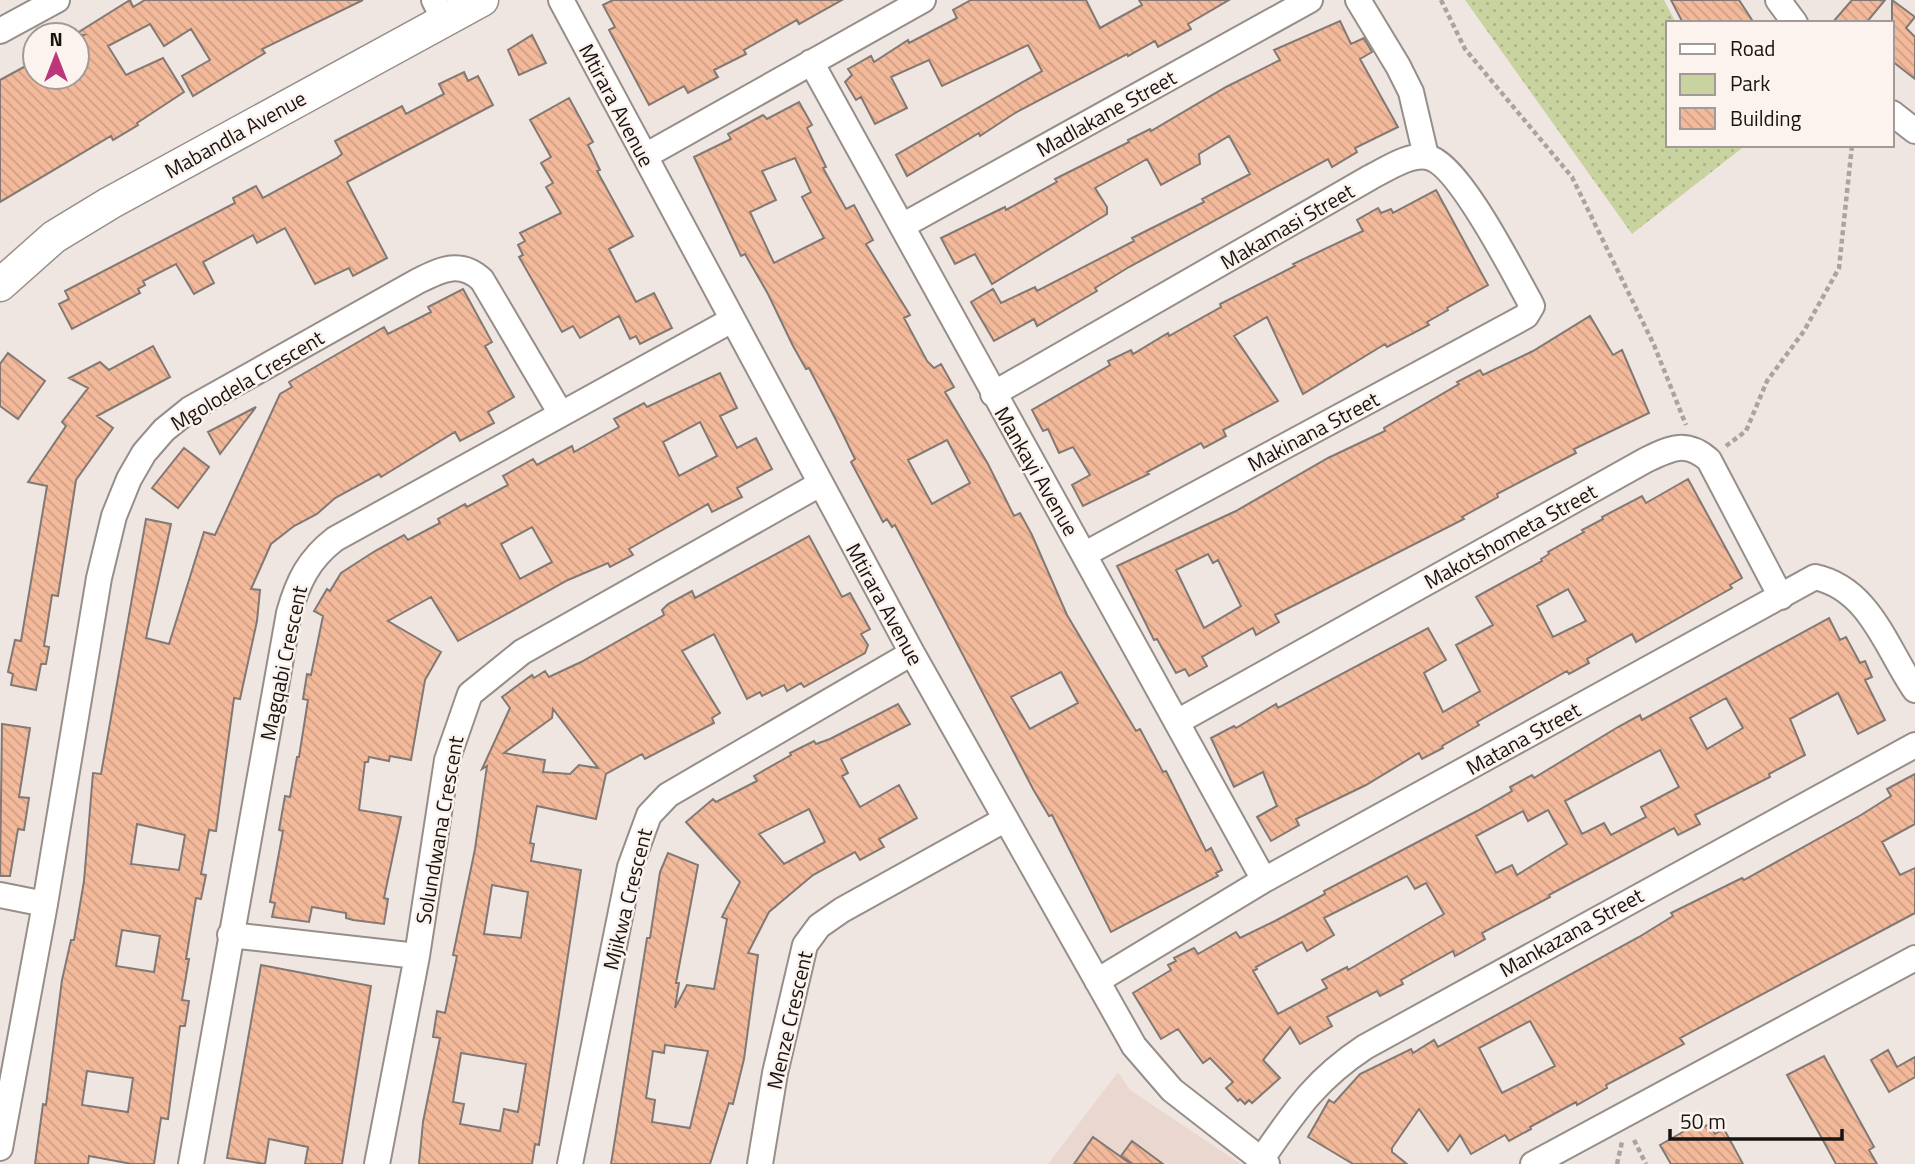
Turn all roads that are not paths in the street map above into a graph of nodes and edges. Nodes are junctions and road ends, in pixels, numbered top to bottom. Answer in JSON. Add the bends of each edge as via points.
{"nodes":[{"id":1,"x":57,"y":0,"type":"edge"},
{"id":2,"x":482,"y":0,"type":"edge"},
{"id":3,"x":561,"y":0,"type":"edge"},
{"id":4,"x":923,"y":0,"type":"edge"},
{"id":5,"x":1310,"y":0,"type":"edge"},
{"id":6,"x":1358,"y":0,"type":"edge"},
{"id":7,"x":1778,"y":0,"type":"edge"},
{"id":8,"x":439,"y":10,"type":"edge"},
{"id":9,"x":1794,"y":21,"type":"edge"},
{"id":10,"x":0,"y":31,"type":"edge"},
{"id":11,"x":811,"y":62,"type":"junction"},
{"id":12,"x":1894,"y":115,"type":"edge"},
{"id":13,"x":1915,"y":131,"type":"edge"},
{"id":14,"x":645,"y":156,"type":"junction"},
{"id":15,"x":1426,"y":156,"type":"junction"},
{"id":16,"x":902,"y":226,"type":"junction"},
{"id":17,"x":0,"y":285,"type":"edge"},
{"id":18,"x":732,"y":320,"type":"junction"},
{"id":19,"x":993,"y":394,"type":"junction"},
{"id":20,"x":561,"y":414,"type":"junction"},
{"id":21,"x":820,"y":484,"type":"junction"},
{"id":22,"x":1085,"y":554,"type":"junction"},
{"id":23,"x":1781,"y":597,"type":"junction"},
{"id":24,"x":912,"y":653,"type":"junction"},
{"id":25,"x":1915,"y":690,"type":"edge"},
{"id":26,"x":1177,"y":722,"type":"junction"},
{"id":27,"x":1915,"y":745,"type":"edge"},
{"id":28,"x":1006,"y":819,"type":"junction"},
{"id":29,"x":1264,"y":880,"type":"junction"},
{"id":30,"x":0,"y":895,"type":"edge"},
{"id":31,"x":45,"y":904,"type":"junction"},
{"id":32,"x":230,"y":935,"type":"junction"},
{"id":33,"x":418,"y":956,"type":"junction"},
{"id":34,"x":1915,"y":958,"type":"edge"},
{"id":35,"x":1097,"y":981,"type":"junction"},
{"id":36,"x":0,"y":1147,"type":"edge"},
{"id":37,"x":1264,"y":1162,"type":"edge"},
{"id":38,"x":191,"y":1164,"type":"edge"},
{"id":39,"x":377,"y":1164,"type":"edge"},
{"id":40,"x":570,"y":1164,"type":"edge"},
{"id":41,"x":761,"y":1164,"type":"edge"},
{"id":42,"x":1533,"y":1164,"type":"edge"}],
"edges":[{"from":1,"to":10,"type":"street"},
{"from":2,"to":8,"type":"street","name":"Mabandla Avenue"},
{"from":3,"to":14,"type":"street","name":"Mtirara Avenue"},
{"from":4,"to":11,"type":"street"},
{"from":5,"to":16,"type":"street","name":"Madlakane Street"},
{"from":6,"to":15,"type":"street","via":[[1411,92]]},
{"from":7,"to":9,"type":"street"},
{"from":8,"to":17,"type":"street","name":"Mabandla Avenue","via":[[54,237]]},
{"from":11,"to":14,"type":"street"},
{"from":11,"to":16,"type":"street","name":"Mankayi Avenue"},
{"from":12,"to":13,"type":"street"},
{"from":14,"to":18,"type":"street","name":"Mtirara Avenue"},
{"from":15,"to":19,"type":"street","name":"Makamasi Street","via":[[1371,177]]},
{"from":15,"to":22,"type":"street","name":"Makinana Street","via":[[1449,169],[1459,181],[1532,306],[1526,316]]},
{"from":16,"to":19,"type":"street","name":"Mankayi Avenue"},
{"from":18,"to":20,"type":"street","name":"Magqabi Crescent"},
{"from":18,"to":21,"type":"street","name":"Mtirara Avenue"},
{"from":19,"to":22,"type":"street","name":"Mankayi Avenue"},
{"from":20,"to":31,"type":"street","name":"Mgolodela Crescent","via":[[482,280],[459,267],[438,271],[246,376],[164,430],[144,453],[114,516],[99,578]]},
{"from":20,"to":32,"type":"street","name":"Magqabi Crescent","via":[[335,539],[317,552],[303,572],[289,613]]},
{"from":21,"to":24,"type":"street","name":"Mtirara Avenue"},
{"from":21,"to":33,"type":"street","name":"Solundwana Crescent","via":[[522,652],[470,694],[447,760]]},
{"from":22,"to":26,"type":"street","name":"Mankayi Avenue"},
{"from":23,"to":25,"type":"street","name":"Matana Street","via":[[1815,577],[1831,580],[1862,601]]},
{"from":23,"to":26,"type":"street","name":"Makotshometa Street","via":[[1702,454],[1680,447],[1646,460]]},
{"from":23,"to":29,"type":"street","name":"Matana Street"},
{"from":24,"to":28,"type":"street","name":"Mtirara Avenue"},
{"from":24,"to":40,"type":"street","name":"Mjikwa Crescent","via":[[668,795],[649,815],[630,867]]},
{"from":26,"to":29,"type":"street","name":"Mankayi Avenue"},
{"from":27,"to":37,"type":"street","name":"Mankazana Street","via":[[1365,1047],[1315,1085]]},
{"from":28,"to":35,"type":"street","name":"Mtirara Avenue"},
{"from":28,"to":41,"type":"street","name":"Menze Crescent","via":[[842,910],[805,945],[775,1073]]},
{"from":29,"to":35,"type":"street","name":"Matana Street"},
{"from":30,"to":31,"type":"street"},
{"from":31,"to":36,"type":"street","name":"Mgolodela Crescent"},
{"from":32,"to":33,"type":"street"},
{"from":32,"to":38,"type":"street","name":"Magqabi Crescent"},
{"from":33,"to":39,"type":"street","name":"Solundwana Crescent"},
{"from":34,"to":42,"type":"street"},
{"from":35,"to":37,"type":"street","name":"Mtirara Avenue","via":[[1150,1069]]}]}
